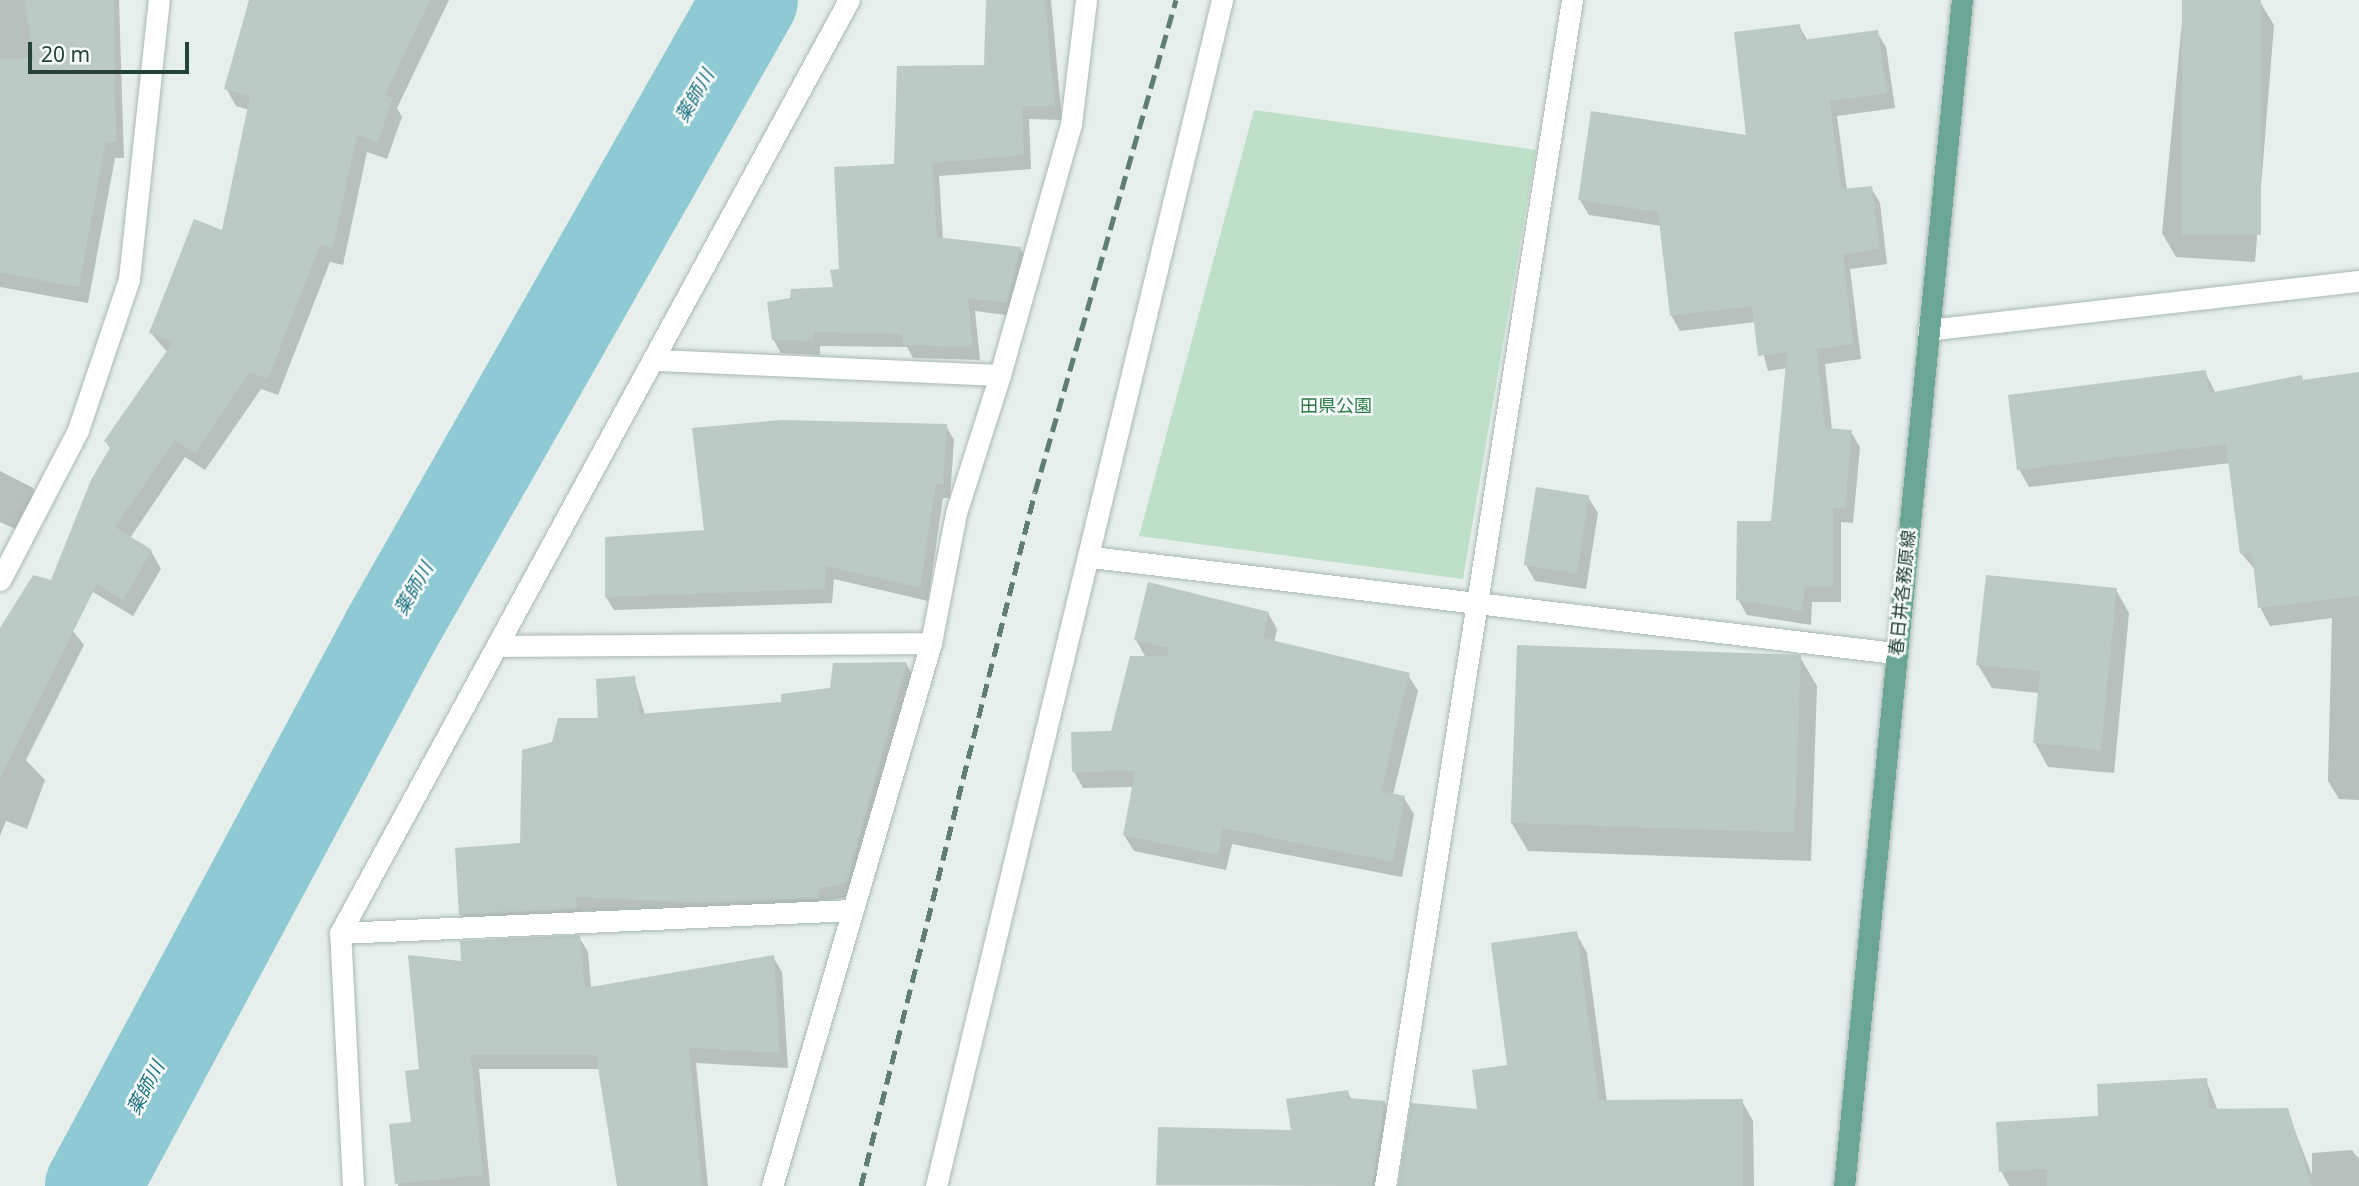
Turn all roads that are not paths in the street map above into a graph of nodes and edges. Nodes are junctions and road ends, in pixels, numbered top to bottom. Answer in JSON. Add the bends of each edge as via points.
{"nodes":[{"id":1,"x":159,"y":0,"type":"edge"},
{"id":2,"x":849,"y":0,"type":"edge"},
{"id":3,"x":1086,"y":0,"type":"edge"},
{"id":4,"x":1222,"y":0,"type":"edge"},
{"id":5,"x":1572,"y":0,"type":"edge"},
{"id":6,"x":1962,"y":0,"type":"edge"},
{"id":7,"x":2359,"y":281,"type":"edge"},
{"id":8,"x":1928,"y":330,"type":"junction"},
{"id":9,"x":657,"y":360,"type":"junction"},
{"id":10,"x":1000,"y":375,"type":"junction"},
{"id":11,"x":1092,"y":557,"type":"junction"},
{"id":12,"x":0,"y":580,"type":"edge"},
{"id":13,"x":1481,"y":606,"type":"junction"},
{"id":14,"x":931,"y":643,"type":"junction"},
{"id":15,"x":501,"y":646,"type":"junction"},
{"id":16,"x":1895,"y":653,"type":"junction"},
{"id":17,"x":852,"y":910,"type":"junction"},
{"id":18,"x":340,"y":933,"type":"junction"},
{"id":19,"x":353,"y":1186,"type":"edge"},
{"id":20,"x":772,"y":1186,"type":"edge"},
{"id":21,"x":936,"y":1186,"type":"edge"},
{"id":22,"x":1385,"y":1186,"type":"edge"},
{"id":23,"x":1844,"y":1186,"type":"edge"}],
"edges":[{"from":1,"to":12,"type":"street","via":[[129,279],[78,430]]},
{"from":2,"to":9,"type":"street"},
{"from":3,"to":10,"type":"street","via":[[1071,124]]},
{"from":4,"to":11,"type":"street"},
{"from":5,"to":13,"type":"street"},
{"from":6,"to":8,"type":"main road","name":"春日井各務原線"},
{"from":7,"to":8,"type":"street"},
{"from":8,"to":16,"type":"main road","name":"春日井各務原線"},
{"from":9,"to":10,"type":"street"},
{"from":9,"to":15,"type":"street"},
{"from":10,"to":14,"type":"street","via":[[957,513]]},
{"from":11,"to":13,"type":"street"},
{"from":11,"to":21,"type":"street"},
{"from":13,"to":16,"type":"street"},
{"from":13,"to":22,"type":"street"},
{"from":14,"to":15,"type":"street"},
{"from":14,"to":17,"type":"street"},
{"from":15,"to":18,"type":"street"},
{"from":16,"to":23,"type":"main road","name":"春日井各務原線"},
{"from":17,"to":18,"type":"street"},
{"from":17,"to":20,"type":"street"},
{"from":18,"to":19,"type":"street"}]}
